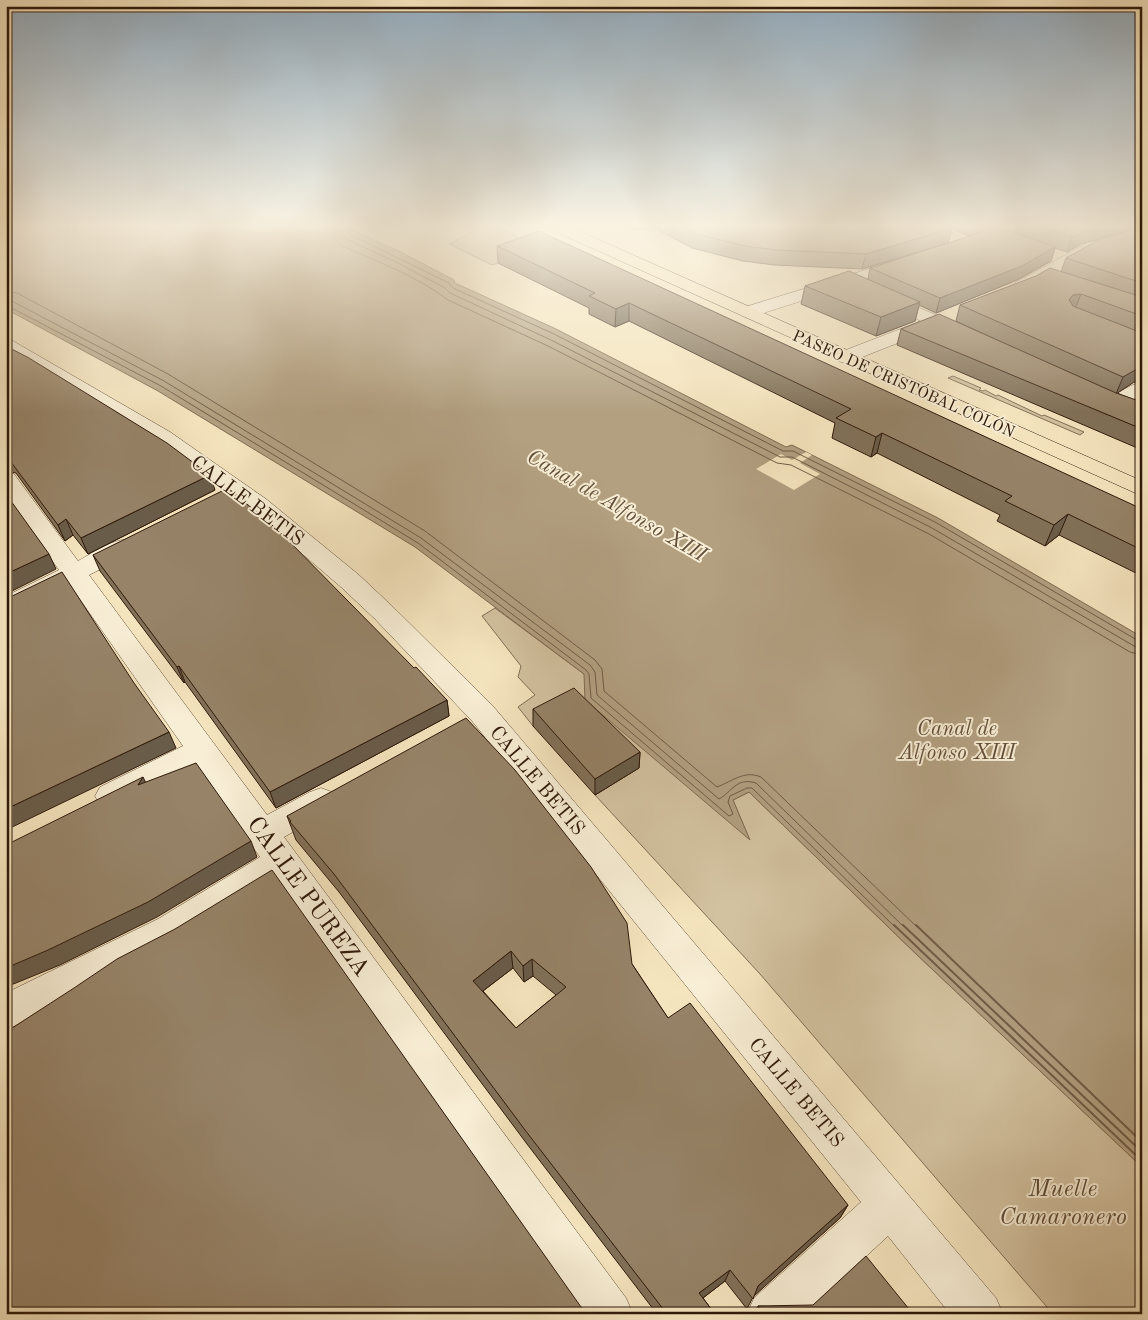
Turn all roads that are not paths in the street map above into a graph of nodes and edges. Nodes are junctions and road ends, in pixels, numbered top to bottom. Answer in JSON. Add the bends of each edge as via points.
{"nodes":[{"id":1,"x":695,"y":289,"type":"edge"},
{"id":2,"x":823,"y":289,"type":"edge"},
{"id":3,"x":864,"y":289,"type":"edge"},
{"id":4,"x":1017,"y":289,"type":"edge"},
{"id":5,"x":1007,"y":293,"type":"edge"},
{"id":6,"x":748,"y":312,"type":"junction"},
{"id":7,"x":956,"y":313,"type":"edge"},
{"id":8,"x":936,"y":321,"type":"junction"},
{"id":9,"x":981,"y":342,"type":"edge"},
{"id":10,"x":6,"y":345,"type":"edge"},
{"id":11,"x":845,"y":356,"type":"junction"},
{"id":12,"x":1142,"y":388,"type":"edge"},
{"id":13,"x":1116,"y":403,"type":"edge"},
{"id":14,"x":6,"y":478,"type":"edge"},
{"id":15,"x":1142,"y":489,"type":"edge"},
{"id":16,"x":152,"y":534,"type":"edge"},
{"id":17,"x":75,"y":573,"type":"junction"},
{"id":18,"x":6,"y":606,"type":"edge"},
{"id":19,"x":482,"y":713,"type":"junction"},
{"id":20,"x":455,"y":728,"type":"edge"},
{"id":21,"x":204,"y":750,"type":"junction"},
{"id":22,"x":342,"y":790,"type":"edge"},
{"id":23,"x":83,"y":810,"type":"edge"},
{"id":24,"x":273,"y":846,"type":"junction"},
{"id":25,"x":6,"y":1012,"type":"edge"},
{"id":26,"x":890,"y":1205,"type":"junction"},
{"id":27,"x":610,"y":1314,"type":"edge"},
{"id":28,"x":770,"y":1314,"type":"edge"},
{"id":29,"x":980,"y":1314,"type":"edge"}],
"edges":[{"from":1,"to":6,"type":"main road","name":"PASEO DE CRISTÓBAL COLÓN"},
{"from":2,"to":6,"type":"street"},
{"from":3,"to":8,"type":"street"},
{"from":4,"to":5,"type":"street"},
{"from":6,"to":11,"type":"main road","name":"PASEO DE CRISTÓBAL COLÓN"},
{"from":7,"to":8,"type":"street"},
{"from":8,"to":9,"type":"street"},
{"from":8,"to":11,"type":"street"},
{"from":10,"to":19,"type":"street","name":"CALLE BETIS","via":[[162,437],[225,496],[258,504],[350,581]]},
{"from":11,"to":15,"type":"main road","name":"PASEO DE CRISTÓBAL COLÓN"},
{"from":12,"to":13,"type":"street"},
{"from":14,"to":17,"type":"street","name":"CALLE PUREZA"},
{"from":16,"to":17,"type":"street"},
{"from":17,"to":18,"type":"street"},
{"from":17,"to":21,"type":"street","name":"CALLE PUREZA"},
{"from":19,"to":20,"type":"street"},
{"from":19,"to":26,"type":"street","name":"CALLE BETIS"},
{"from":21,"to":23,"type":"street"},
{"from":21,"to":24,"type":"street","name":"CALLE PUREZA"},
{"from":22,"to":24,"type":"street"},
{"from":24,"to":25,"type":"street","via":[[170,930]]},
{"from":24,"to":27,"type":"street","name":"CALLE PUREZA"},
{"from":26,"to":28,"type":"street"},
{"from":26,"to":29,"type":"street","name":"CALLE BETIS"}]}
